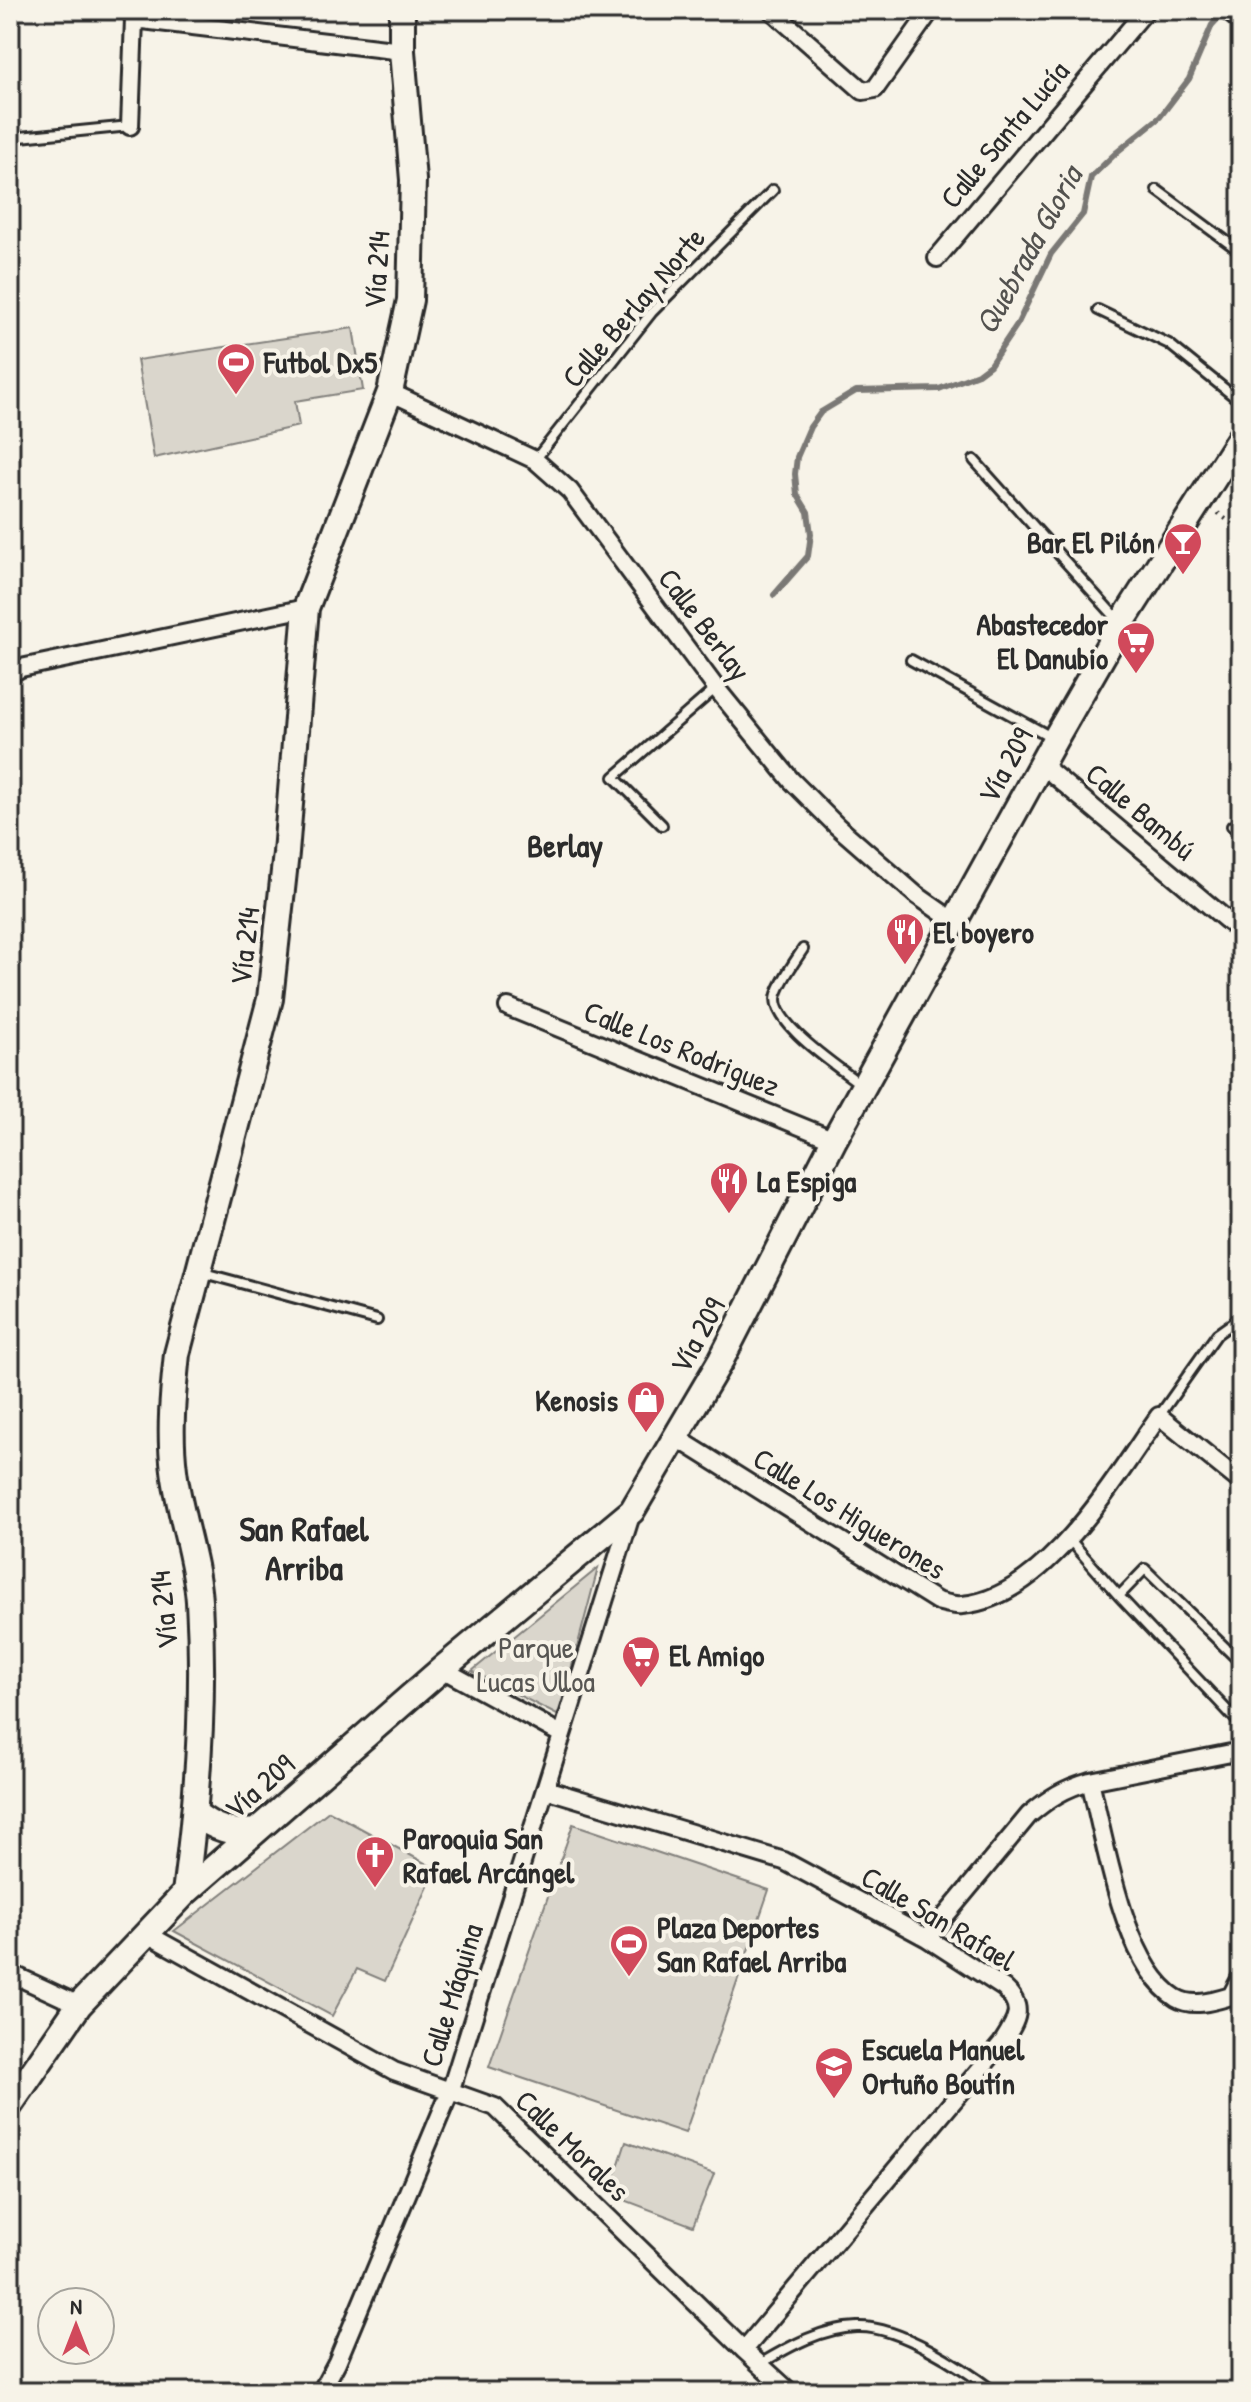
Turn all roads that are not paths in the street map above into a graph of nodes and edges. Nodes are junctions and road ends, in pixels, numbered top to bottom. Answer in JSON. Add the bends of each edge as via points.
{"nodes":[{"id":1,"x":402,"y":10,"type":"edge"},
{"id":2,"x":771,"y":10,"type":"edge"},
{"id":3,"x":931,"y":10,"type":"edge"},
{"id":4,"x":1146,"y":10,"type":"edge"},
{"id":5,"x":1226,"y":10,"type":"edge"},
{"id":6,"x":131,"y":14,"type":"edge"},
{"id":7,"x":1241,"y":22,"type":"edge"},
{"id":8,"x":402,"y":51,"type":"junction"},
{"id":9,"x":130,"y":126,"type":"joint"},
{"id":10,"x":10,"y":138,"type":"edge"},
{"id":11,"x":773,"y":190,"type":"dead end"},
{"id":12,"x":1157,"y":190,"type":"dead end"},
{"id":13,"x":1241,"y":252,"type":"edge"},
{"id":14,"x":937,"y":258,"type":"dead end"},
{"id":15,"x":1098,"y":310,"type":"dead end"},
{"id":16,"x":390,"y":392,"type":"junction"},
{"id":17,"x":1241,"y":402,"type":"edge"},
{"id":18,"x":1241,"y":436,"type":"edge"},
{"id":19,"x":535,"y":460,"type":"junction"},
{"id":20,"x":974,"y":460,"type":"dead end"},
{"id":21,"x":306,"y":608,"type":"junction"},
{"id":22,"x":1121,"y":624,"type":"junction"},
{"id":23,"x":911,"y":660,"type":"dead end"},
{"id":24,"x":10,"y":674,"type":"edge"},
{"id":25,"x":716,"y":688,"type":"junction"},
{"id":26,"x":1055,"y":739,"type":"junction"},
{"id":27,"x":1042,"y":765,"type":"junction"},
{"id":28,"x":662,"y":825,"type":"dead end"},
{"id":29,"x":1232,"y":826,"type":"dead end"},
{"id":30,"x":1241,"y":833,"type":"edge"},
{"id":31,"x":955,"y":922,"type":"junction"},
{"id":32,"x":1241,"y":932,"type":"edge"},
{"id":33,"x":803,"y":949,"type":"dead end"},
{"id":34,"x":508,"y":1007,"type":"dead end"},
{"id":35,"x":863,"y":1087,"type":"junction"},
{"id":36,"x":834,"y":1140,"type":"junction"},
{"id":37,"x":199,"y":1272,"type":"junction"},
{"id":38,"x":1241,"y":1317,"type":"edge"},
{"id":39,"x":377,"y":1320,"type":"dead end"},
{"id":40,"x":1159,"y":1416,"type":"junction"},
{"id":41,"x":677,"y":1438,"type":"junction"},
{"id":42,"x":1241,"y":1482,"type":"edge"},
{"id":43,"x":632,"y":1511,"type":"junction"},
{"id":44,"x":1070,"y":1540,"type":"junction"},
{"id":45,"x":1119,"y":1596,"type":"junction"},
{"id":46,"x":1241,"y":1663,"type":"edge"},
{"id":47,"x":442,"y":1669,"type":"junction"},
{"id":48,"x":1241,"y":1725,"type":"edge"},
{"id":49,"x":561,"y":1734,"type":"junction"},
{"id":50,"x":1238,"y":1752,"type":"edge"},
{"id":51,"x":1241,"y":1779,"type":"edge"},
{"id":52,"x":1090,"y":1781,"type":"junction"},
{"id":53,"x":545,"y":1789,"type":"junction"},
{"id":54,"x":195,"y":1813,"type":"junction"},
{"id":55,"x":256,"y":1831,"type":"junction"},
{"id":56,"x":185,"y":1893,"type":"junction"},
{"id":57,"x":147,"y":1934,"type":"junction"},
{"id":58,"x":927,"y":1938,"type":"junction"},
{"id":59,"x":10,"y":1973,"type":"edge"},
{"id":60,"x":1241,"y":1977,"type":"edge"},
{"id":61,"x":79,"y":2005,"type":"junction"},
{"id":62,"x":451,"y":2089,"type":"junction"},
{"id":63,"x":10,"y":2105,"type":"edge"},
{"id":64,"x":744,"y":2350,"type":"junction"},
{"id":65,"x":760,"y":2364,"type":"junction"},
{"id":66,"x":321,"y":2392,"type":"edge"},
{"id":67,"x":790,"y":2392,"type":"edge"},
{"id":68,"x":995,"y":2392,"type":"edge"}],
"edges":[{"from":1,"to":8,"type":"main road","name":"Vía 214"},
{"from":2,"to":3,"type":"street","via":[[869,92]]},
{"from":4,"to":14,"type":"street","name":"Calle Santa Lucía"},
{"from":5,"to":7,"type":"street"},
{"from":6,"to":8,"type":"street"},
{"from":6,"to":9,"type":"street"},
{"from":8,"to":16,"type":"main road","name":"Vía 214","via":[[413,180],[410,300]]},
{"from":9,"to":10,"type":"lane"},
{"from":11,"to":19,"type":"lane","name":"Calle Berlay Norte","via":[[652,312]]},
{"from":12,"to":13,"type":"lane"},
{"from":15,"to":17,"type":"lane","via":[[1169,344]]},
{"from":16,"to":19,"type":"street","name":"Calle Berlay"},
{"from":16,"to":21,"type":"main road","name":"Vía 214"},
{"from":18,"to":22,"type":"main road","name":"Vía 209"},
{"from":19,"to":25,"type":"street","name":"Calle Berlay","via":[[570,491]]},
{"from":20,"to":22,"type":"lane"},
{"from":21,"to":24,"type":"street"},
{"from":21,"to":37,"type":"main road","name":"Vía 214","via":[[270,999]]},
{"from":22,"to":26,"type":"main road","name":"Vía 209"},
{"from":23,"to":26,"type":"lane"},
{"from":25,"to":28,"type":"lane","via":[[614,777]]},
{"from":25,"to":31,"type":"street","name":"Calle Berlay","via":[[791,780],[837,826]]},
{"from":26,"to":27,"type":"main road","name":"Vía 209"},
{"from":27,"to":31,"type":"main road","name":"Vía 209"},
{"from":27,"to":32,"type":"street","name":"Calle Bambú"},
{"from":29,"to":30,"type":"lane"},
{"from":31,"to":35,"type":"main road","name":"Vía 209"},
{"from":33,"to":35,"type":"lane","via":[[776,996],[776,1007],[786,1025]]},
{"from":34,"to":36,"type":"street","name":"Calle Los Rodriguez"},
{"from":35,"to":36,"type":"main road","name":"Vía 209"},
{"from":36,"to":41,"type":"main road","name":"Vía 209"},
{"from":37,"to":39,"type":"lane"},
{"from":37,"to":54,"type":"main road","name":"Vía 214","via":[[177,1354],[172,1411],[174,1469],[199,1598],[202,1699]]},
{"from":38,"to":40,"type":"lane","via":[[1217,1334]]},
{"from":40,"to":42,"type":"street"},
{"from":40,"to":44,"type":"street","name":"Calle Los Higuerones"},
{"from":41,"to":43,"type":"main road","name":"Vía 209"},
{"from":41,"to":44,"type":"street","name":"Calle Los Higuerones","via":[[937,1601],[959,1605],[999,1594]]},
{"from":43,"to":47,"type":"main road","name":"Vía 209"},
{"from":43,"to":49,"type":"street","name":"Calle Máquina"},
{"from":44,"to":45,"type":"lane"},
{"from":45,"to":46,"type":"lane","via":[[1145,1569]]},
{"from":45,"to":48,"type":"lane"},
{"from":47,"to":49,"type":"street"},
{"from":47,"to":55,"type":"main road","name":"Vía 209"},
{"from":49,"to":53,"type":"street","name":"Calle Máquina"},
{"from":50,"to":51,"type":"lane"},
{"from":50,"to":52,"type":"street"},
{"from":52,"to":58,"type":"street","via":[[1068,1787],[1029,1815]]},
{"from":52,"to":60,"type":"street","via":[[1134,1945],[1155,1976],[1176,1998],[1193,2003],[1231,1996]]},
{"from":53,"to":58,"type":"street","name":"Calle San Rafael","via":[[784,1861]]},
{"from":53,"to":62,"type":"street","name":"Calle Máquina"},
{"from":54,"to":55,"type":"main road","via":[[230,1832]]},
{"from":54,"to":56,"type":"main road","name":"Vía 214"},
{"from":55,"to":56,"type":"main road","name":"Vía 209"},
{"from":56,"to":57,"type":"main road","name":"Vía 209"},
{"from":57,"to":61,"type":"main road","name":"Vía 209"},
{"from":57,"to":62,"type":"street","name":"Calle Morales","via":[[394,2071]]},
{"from":58,"to":64,"type":"street","name":"Calle San Rafael","via":[[1013,1996],[1018,2006],[1014,2025]]},
{"from":59,"to":61,"type":"street"},
{"from":61,"to":63,"type":"main road","name":"Vía 209"},
{"from":62,"to":64,"type":"street","name":"Calle Morales","via":[[495,2107]]},
{"from":62,"to":66,"type":"street","name":"Calle Máquina"},
{"from":64,"to":65,"type":"street","name":"Calle Morales"},
{"from":65,"to":67,"type":"street","name":"Calle Morales"},
{"from":65,"to":68,"type":"lane","via":[[795,2343],[833,2331],[870,2328],[954,2362]]}]}
